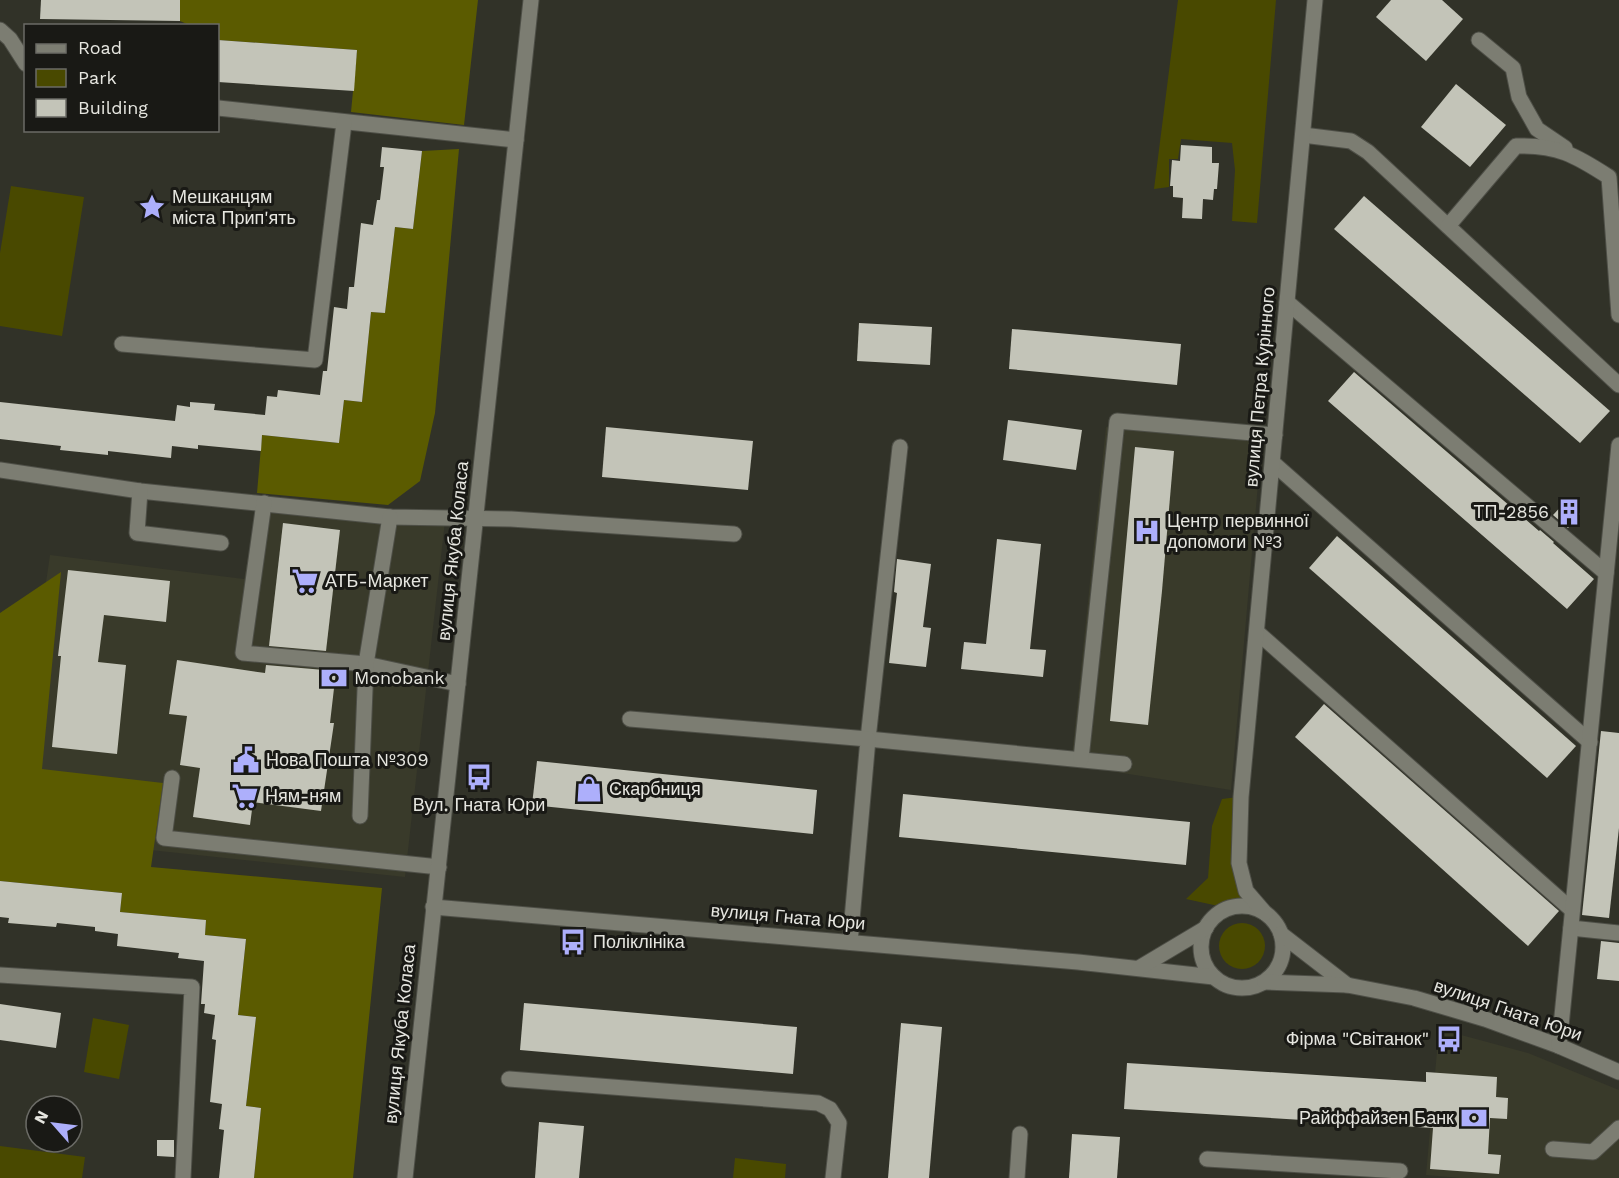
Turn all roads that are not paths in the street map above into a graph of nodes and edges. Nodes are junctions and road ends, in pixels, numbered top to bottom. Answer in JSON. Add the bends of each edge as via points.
{"nodes":[{"id":1,"x":531,"y":0,"type":"edge"},
{"id":2,"x":1316,"y":0,"type":"edge"},
{"id":3,"x":0,"y":30,"type":"edge"},
{"id":4,"x":1479,"y":40,"type":"dead end"},
{"id":5,"x":24,"y":61,"type":"edge"},
{"id":6,"x":219,"y":108,"type":"edge"},
{"id":7,"x":344,"y":123,"type":"junction"},
{"id":8,"x":1303,"y":135,"type":"junction"},
{"id":9,"x":516,"y":140,"type":"junction"},
{"id":10,"x":1577,"y":157,"type":"junction"},
{"id":11,"x":1448,"y":226,"type":"junction"},
{"id":12,"x":1287,"y":302,"type":"junction"},
{"id":13,"x":1619,"y":315,"type":"edge"},
{"id":14,"x":122,"y":344,"type":"dead end"},
{"id":15,"x":1619,"y":385,"type":"edge"},
{"id":16,"x":1275,"y":435,"type":"junction"},
{"id":17,"x":1619,"y":445,"type":"edge"},
{"id":18,"x":900,"y":447,"type":"dead end"},
{"id":19,"x":1273,"y":463,"type":"junction"},
{"id":20,"x":0,"y":470,"type":"edge"},
{"id":21,"x":140,"y":491,"type":"junction"},
{"id":22,"x":264,"y":503,"type":"junction"},
{"id":23,"x":390,"y":517,"type":"junction"},
{"id":24,"x":476,"y":517,"type":"junction"},
{"id":25,"x":734,"y":534,"type":"dead end"},
{"id":26,"x":221,"y":543,"type":"dead end"},
{"id":27,"x":1606,"y":573,"type":"junction"},
{"id":28,"x":1257,"y":632,"type":"junction"},
{"id":29,"x":366,"y":664,"type":"junction"},
{"id":30,"x":458,"y":684,"type":"junction"},
{"id":31,"x":630,"y":719,"type":"dead end"},
{"id":32,"x":868,"y":739,"type":"junction"},
{"id":33,"x":1590,"y":742,"type":"junction"},
{"id":34,"x":1081,"y":759,"type":"junction"},
{"id":35,"x":1124,"y":764,"type":"dead end"},
{"id":36,"x":172,"y":778,"type":"dead end"},
{"id":37,"x":360,"y":816,"type":"dead end"},
{"id":38,"x":439,"y":867,"type":"junction"},
{"id":39,"x":433,"y":907,"type":"junction"},
{"id":40,"x":1572,"y":910,"type":"junction"},
{"id":41,"x":1265,"y":913,"type":"junction"},
{"id":42,"x":1206,"y":928,"type":"junction"},
{"id":43,"x":1571,"y":928,"type":"junction"},
{"id":44,"x":1619,"y":933,"type":"edge"},
{"id":45,"x":1281,"y":934,"type":"junction"},
{"id":46,"x":850,"y":942,"type":"junction"},
{"id":47,"x":1139,"y":968,"type":"junction"},
{"id":48,"x":0,"y":975,"type":"edge"},
{"id":49,"x":1214,"y":978,"type":"junction"},
{"id":50,"x":1264,"y":982,"type":"junction"},
{"id":51,"x":1347,"y":985,"type":"junction"},
{"id":52,"x":1559,"y":1046,"type":"junction"},
{"id":53,"x":1619,"y":1072,"type":"edge"},
{"id":54,"x":509,"y":1079,"type":"dead end"},
{"id":55,"x":1619,"y":1128,"type":"edge"},
{"id":56,"x":1020,"y":1134,"type":"dead end"},
{"id":57,"x":1553,"y":1149,"type":"dead end"},
{"id":58,"x":1207,"y":1159,"type":"dead end"},
{"id":59,"x":1401,"y":1171,"type":"dead end"},
{"id":60,"x":1310,"y":1172,"type":"edge"},
{"id":61,"x":183,"y":1178,"type":"edge"},
{"id":62,"x":405,"y":1178,"type":"edge"},
{"id":63,"x":833,"y":1178,"type":"edge"},
{"id":64,"x":1017,"y":1178,"type":"edge"}],
"edges":[{"from":1,"to":9,"type":"street","name":"вулиця Якуба Коласа"},
{"from":2,"to":8,"type":"street","name":"вулиця Петра Курінного"},
{"from":3,"to":5,"type":"street"},
{"from":4,"to":10,"type":"street","via":[[1513,68],[1519,98],[1537,129]]},
{"from":6,"to":7,"type":"street"},
{"from":7,"to":9,"type":"street"},
{"from":7,"to":14,"type":"street","via":[[315,360]]},
{"from":8,"to":11,"type":"street","via":[[1351,141]]},
{"from":8,"to":12,"type":"street","name":"вулиця Петра Курінного"},
{"from":9,"to":24,"type":"street","name":"вулиця Якуба Коласа"},
{"from":10,"to":11,"type":"street","via":[[1541,146],[1516,146]]},
{"from":10,"to":13,"type":"street","via":[[1609,177]]},
{"from":11,"to":15,"type":"street"},
{"from":12,"to":16,"type":"street","name":"вулиця Петра Курінного"},
{"from":12,"to":27,"type":"street"},
{"from":16,"to":19,"type":"street","name":"вулиця Петра Курінного"},
{"from":16,"to":34,"type":"street","via":[[1117,421]]},
{"from":17,"to":27,"type":"street"},
{"from":18,"to":32,"type":"street"},
{"from":19,"to":28,"type":"street","name":"вулиця Петра Курінного"},
{"from":19,"to":33,"type":"street"},
{"from":20,"to":21,"type":"street"},
{"from":21,"to":22,"type":"street"},
{"from":21,"to":26,"type":"street","via":[[137,533]]},
{"from":22,"to":23,"type":"street"},
{"from":22,"to":29,"type":"street","via":[[243,652]]},
{"from":23,"to":24,"type":"street"},
{"from":23,"to":29,"type":"street"},
{"from":24,"to":25,"type":"street"},
{"from":24,"to":30,"type":"street","name":"вулиця Якуба Коласа"},
{"from":27,"to":33,"type":"street"},
{"from":28,"to":40,"type":"street"},
{"from":28,"to":41,"type":"street","name":"вулиця Петра Курінного","via":[[1241,797],[1239,863],[1246,891]]},
{"from":29,"to":30,"type":"street"},
{"from":29,"to":37,"type":"street"},
{"from":30,"to":38,"type":"street","name":"вулиця Якуба Коласа"},
{"from":31,"to":32,"type":"street"},
{"from":32,"to":34,"type":"street"},
{"from":32,"to":46,"type":"street"},
{"from":33,"to":40,"type":"street"},
{"from":34,"to":35,"type":"street"},
{"from":36,"to":38,"type":"street","via":[[164,838]]},
{"from":38,"to":39,"type":"street","name":"вулиця Якуба Коласа"},
{"from":39,"to":46,"type":"street","name":"вулиця Гната Юри"},
{"from":39,"to":62,"type":"street","name":"вулиця Якуба Коласа"},
{"from":40,"to":43,"type":"street"},
{"from":41,"to":42,"type":"street","via":[[1239,906],[1215,917]]},
{"from":41,"to":45,"type":"street"},
{"from":42,"to":47,"type":"street"},
{"from":42,"to":49,"type":"street","via":[[1202,954]]},
{"from":43,"to":44,"type":"street"},
{"from":43,"to":52,"type":"street"},
{"from":45,"to":50,"type":"street","via":[[1281,960]]},
{"from":45,"to":51,"type":"street","name":"вулиця Гната Юри"},
{"from":46,"to":47,"type":"street","name":"вулиця Гната Юри"},
{"from":47,"to":49,"type":"street","name":"вулиця Гната Юри"},
{"from":48,"to":61,"type":"street","via":[[192,987]]},
{"from":49,"to":50,"type":"street","via":[[1239,988]]},
{"from":50,"to":51,"type":"street","name":"вулиця Гната Юри"},
{"from":51,"to":52,"type":"street","name":"вулиця Гната Юри","via":[[1450,1008]]},
{"from":52,"to":53,"type":"street","name":"вулиця Гната Юри"},
{"from":54,"to":63,"type":"street","via":[[818,1103],[830,1109],[839,1123]]},
{"from":55,"to":57,"type":"street","via":[[1593,1152]]},
{"from":56,"to":64,"type":"street"},
{"from":58,"to":60,"type":"street"},
{"from":59,"to":60,"type":"street"}]}
